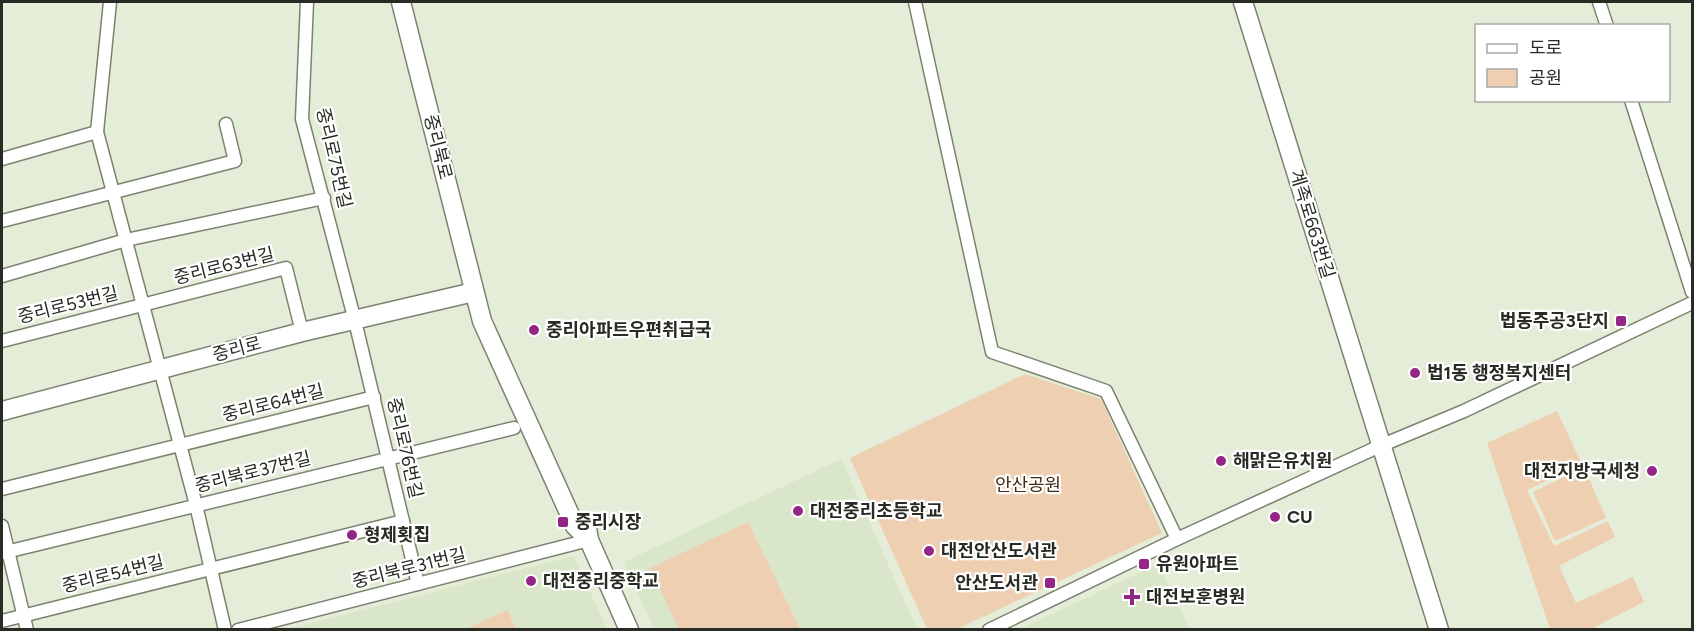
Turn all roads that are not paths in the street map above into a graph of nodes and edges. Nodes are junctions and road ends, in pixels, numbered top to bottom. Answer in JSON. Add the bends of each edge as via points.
{"nodes":[{"id":1,"x":110,"y":2,"type":"edge"},
{"id":2,"x":307,"y":2,"type":"edge"},
{"id":3,"x":401,"y":2,"type":"edge"},
{"id":4,"x":915,"y":2,"type":"edge"},
{"id":5,"x":1243,"y":2,"type":"edge"},
{"id":6,"x":1599,"y":2,"type":"edge"},
{"id":7,"x":1606,"y":24,"type":"edge"},
{"id":8,"x":1632,"y":102,"type":"edge"},
{"id":9,"x":226,"y":124,"type":"dead end"},
{"id":10,"x":97,"y":132,"type":"junction"},
{"id":11,"x":2,"y":159,"type":"edge"},
{"id":12,"x":113,"y":191,"type":"junction"},
{"id":13,"x":324,"y":198,"type":"junction"},
{"id":14,"x":2,"y":221,"type":"edge"},
{"id":15,"x":126,"y":240,"type":"junction"},
{"id":16,"x":2,"y":276,"type":"edge"},
{"id":17,"x":474,"y":292,"type":"junction"},
{"id":18,"x":1692,"y":292,"type":"edge"},
{"id":19,"x":1692,"y":303,"type":"edge"},
{"id":20,"x":143,"y":305,"type":"junction"},
{"id":21,"x":355,"y":321,"type":"junction"},
{"id":22,"x":302,"y":332,"type":"junction"},
{"id":23,"x":2,"y":340,"type":"edge"},
{"id":24,"x":160,"y":369,"type":"junction"},
{"id":25,"x":374,"y":398,"type":"junction"},
{"id":26,"x":2,"y":411,"type":"edge"},
{"id":27,"x":514,"y":428,"type":"dead end"},
{"id":28,"x":180,"y":444,"type":"junction"},
{"id":29,"x":1380,"y":446,"type":"junction"},
{"id":30,"x":388,"y":457,"type":"junction"},
{"id":31,"x":2,"y":489,"type":"edge"},
{"id":32,"x":196,"y":505,"type":"junction"},
{"id":33,"x":403,"y":521,"type":"junction"},
{"id":34,"x":2,"y":525,"type":"edge"},
{"id":35,"x":1178,"y":539,"type":"junction"},
{"id":36,"x":589,"y":540,"type":"junction"},
{"id":37,"x":5,"y":552,"type":"edge"},
{"id":38,"x":211,"y":567,"type":"junction"},
{"id":39,"x":418,"y":584,"type":"junction"},
{"id":40,"x":24,"y":615,"type":"junction"},
{"id":41,"x":2,"y":621,"type":"edge"},
{"id":42,"x":27,"y":630,"type":"edge"},
{"id":43,"x":225,"y":630,"type":"edge"},
{"id":44,"x":238,"y":630,"type":"edge"},
{"id":45,"x":629,"y":630,"type":"edge"},
{"id":46,"x":989,"y":630,"type":"edge"},
{"id":47,"x":1439,"y":630,"type":"edge"}],
"edges":[{"from":1,"to":10,"type":"street"},
{"from":2,"to":13,"type":"street","name":"중리로75번길","via":[[302,119]]},
{"from":3,"to":17,"type":"main road","name":"중리북로"},
{"from":4,"to":35,"type":"street","via":[[992,352],[1106,391]]},
{"from":5,"to":29,"type":"main road","name":"계족로663번길"},
{"from":6,"to":7,"type":"street"},
{"from":8,"to":18,"type":"street"},
{"from":9,"to":12,"type":"street","via":[[235,160]]},
{"from":10,"to":11,"type":"street"},
{"from":10,"to":12,"type":"street"},
{"from":12,"to":14,"type":"street"},
{"from":12,"to":15,"type":"street"},
{"from":13,"to":15,"type":"street"},
{"from":13,"to":21,"type":"street","name":"중리로75번길"},
{"from":15,"to":16,"type":"street"},
{"from":15,"to":20,"type":"street"},
{"from":17,"to":21,"type":"main road","name":"중리로"},
{"from":17,"to":36,"type":"main road","name":"중리북로","via":[[493,316],[586,522]]},
{"from":19,"to":29,"type":"street","via":[[1464,411]]},
{"from":20,"to":22,"type":"street","name":"중리로63번길","via":[[286,268]]},
{"from":20,"to":23,"type":"street","name":"중리로53번길"},
{"from":20,"to":24,"type":"street"},
{"from":21,"to":22,"type":"main road","name":"중리로"},
{"from":21,"to":25,"type":"street","name":"중리로76번길"},
{"from":22,"to":24,"type":"main road","name":"중리로"},
{"from":24,"to":26,"type":"main road","name":"중리로"},
{"from":24,"to":28,"type":"street"},
{"from":25,"to":28,"type":"street","name":"중리로64번길"},
{"from":25,"to":30,"type":"street","name":"중리로76번길"},
{"from":27,"to":30,"type":"street","name":"중리북로37번길"},
{"from":28,"to":31,"type":"street"},
{"from":28,"to":32,"type":"street"},
{"from":29,"to":35,"type":"street"},
{"from":29,"to":47,"type":"main road","name":"계족로663번길"},
{"from":30,"to":32,"type":"street","name":"중리북로37번길"},
{"from":30,"to":33,"type":"street","name":"중리로76번길"},
{"from":32,"to":37,"type":"street","name":"중리북로37번길"},
{"from":32,"to":38,"type":"street"},
{"from":33,"to":38,"type":"street"},
{"from":33,"to":39,"type":"street","name":"중리로76번길"},
{"from":34,"to":37,"type":"street"},
{"from":35,"to":46,"type":"street"},
{"from":36,"to":39,"type":"street","name":"중리북로31번길"},
{"from":36,"to":45,"type":"main road","name":"중리북로"},
{"from":37,"to":40,"type":"street"},
{"from":38,"to":40,"type":"street","name":"중리로54번길"},
{"from":38,"to":43,"type":"street"},
{"from":39,"to":44,"type":"street","name":"중리북로31번길"},
{"from":40,"to":41,"type":"street","name":"중리로54번길"},
{"from":40,"to":42,"type":"street"}]}
